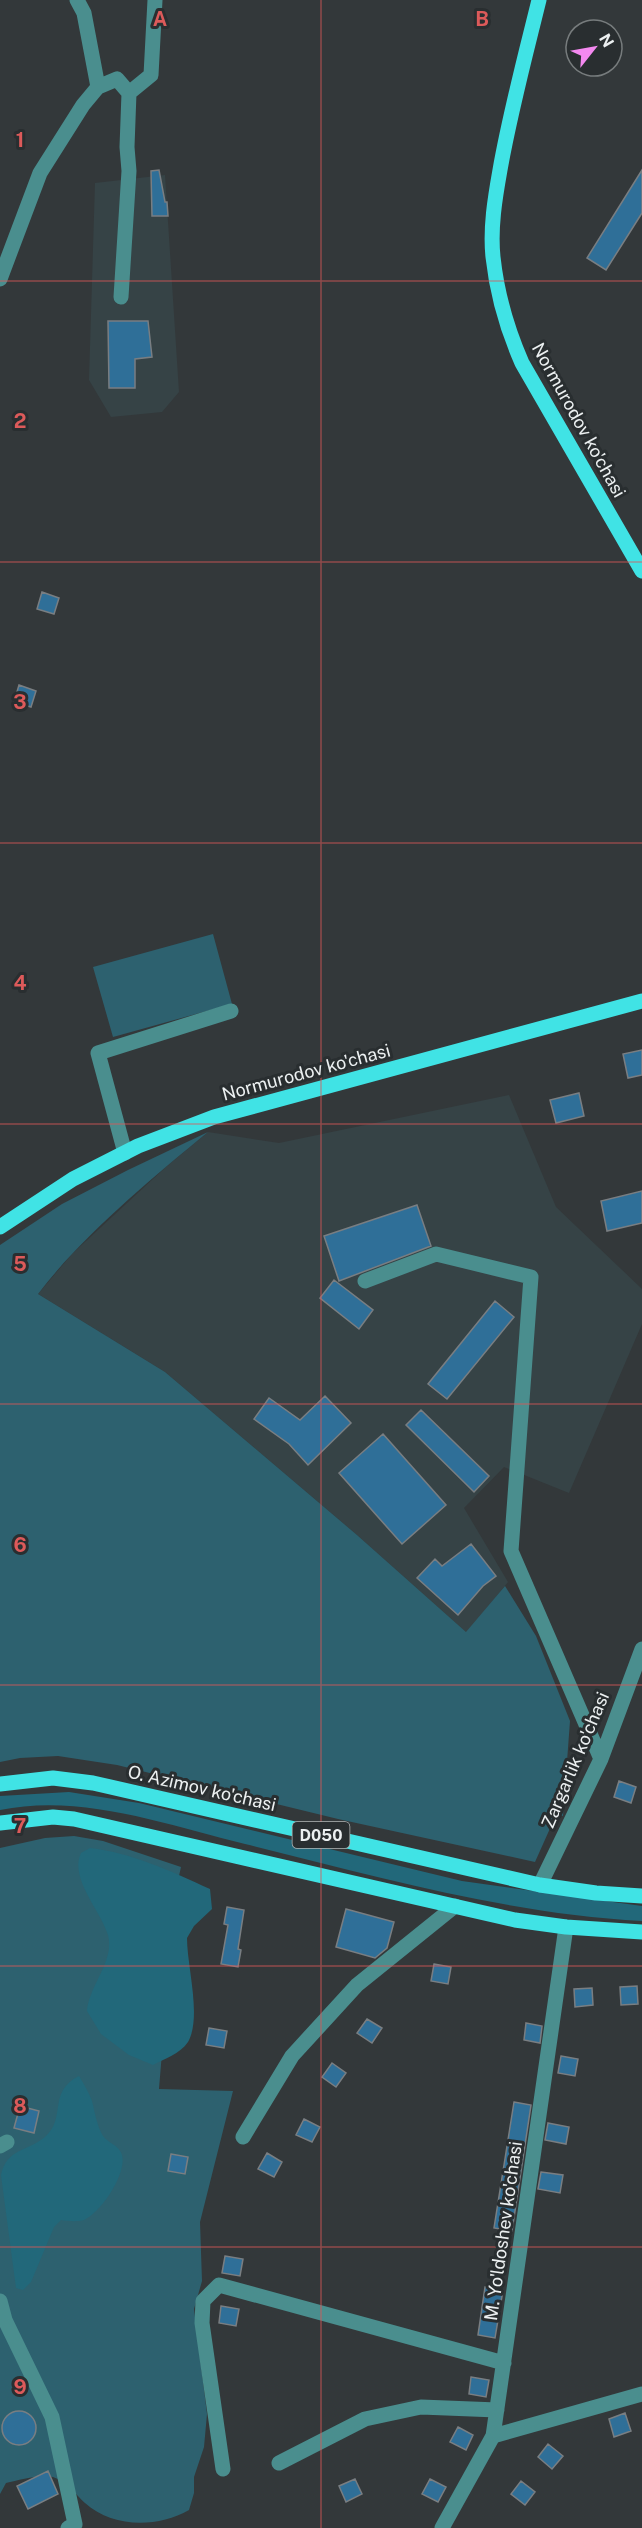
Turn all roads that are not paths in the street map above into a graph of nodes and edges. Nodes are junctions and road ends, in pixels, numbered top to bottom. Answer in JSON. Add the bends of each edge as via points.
{"nodes":[{"id":1,"x":77,"y":0,"type":"edge"},
{"id":2,"x":155,"y":0,"type":"edge"},
{"id":3,"x":539,"y":0,"type":"edge"},
{"id":4,"x":98,"y":87,"type":"junction"},
{"id":5,"x":129,"y":93,"type":"junction"},
{"id":6,"x":0,"y":279,"type":"edge"},
{"id":7,"x":121,"y":297,"type":"dead end"},
{"id":8,"x":642,"y":571,"type":"edge"},
{"id":9,"x":642,"y":1002,"type":"edge"},
{"id":10,"x":231,"y":1011,"type":"dead end"},
{"id":11,"x":125,"y":1153,"type":"junction"},
{"id":12,"x":0,"y":1227,"type":"edge"},
{"id":13,"x":365,"y":1281,"type":"dead end"},
{"id":14,"x":642,"y":1648,"type":"edge"},
{"id":15,"x":601,"y":1759,"type":"junction"},
{"id":16,"x":0,"y":1784,"type":"edge"},
{"id":17,"x":0,"y":1822,"type":"edge"},
{"id":18,"x":540,"y":1885,"type":"junction"},
{"id":19,"x":642,"y":1896,"type":"edge"},
{"id":20,"x":455,"y":1906,"type":"junction"},
{"id":21,"x":566,"y":1927,"type":"junction"},
{"id":22,"x":642,"y":1932,"type":"edge"},
{"id":23,"x":243,"y":2137,"type":"dead end"},
{"id":24,"x":0,"y":2301,"type":"edge"},
{"id":25,"x":504,"y":2363,"type":"junction"},
{"id":26,"x":642,"y":2394,"type":"edge"},
{"id":27,"x":497,"y":2410,"type":"junction"},
{"id":28,"x":493,"y":2436,"type":"junction"},
{"id":29,"x":279,"y":2463,"type":"dead end"},
{"id":30,"x":223,"y":2469,"type":"dead end"},
{"id":31,"x":68,"y":2528,"type":"edge"},
{"id":32,"x":442,"y":2528,"type":"edge"}],
"edges":[{"from":1,"to":4,"type":"street","via":[[84,14]]},
{"from":2,"to":5,"type":"street","via":[[151,75]]},
{"from":3,"to":8,"type":"main road","name":"Normurodov ko'chasi","via":[[496,196],[496,281],[522,363]]},
{"from":4,"to":5,"type":"street","via":[[117,79]]},
{"from":4,"to":6,"type":"street","via":[[40,173]]},
{"from":5,"to":7,"type":"street","via":[[129,171]]},
{"from":9,"to":11,"type":"main road","name":"Normurodov ko'chasi","via":[[214,1117]]},
{"from":10,"to":11,"type":"street","via":[[98,1053]]},
{"from":11,"to":12,"type":"main road","name":"Normurodov ko'chasi","via":[[73,1179]]},
{"from":13,"to":15,"type":"street","via":[[436,1254],[531,1277],[511,1551]]},
{"from":14,"to":15,"type":"street","name":"Zargarlik ko'chasi"},
{"from":15,"to":18,"type":"street","name":"Zargarlik ko'chasi"},
{"from":16,"to":18,"type":"main road","name":"O. Azimov ko'chasi","number":"D050","via":[[53,1778],[93,1783]]},
{"from":17,"to":20,"type":"main road","number":"D050","via":[[74,1819]]},
{"from":18,"to":19,"type":"main road","name":"O. Azimov ko'chasi","number":"D050"},
{"from":20,"to":21,"type":"main road","number":"D050"},
{"from":20,"to":23,"type":"street","via":[[357,1985],[316,2029],[292,2056]]},
{"from":21,"to":22,"type":"main road","number":"D050"},
{"from":21,"to":25,"type":"street","name":"M. Yo'ldoshev ko'chasi"},
{"from":24,"to":31,"type":"street","via":[[5,2320],[52,2417],[75,2524]]},
{"from":25,"to":27,"type":"street","name":"M. Yo'ldoshev ko'chasi"},
{"from":25,"to":30,"type":"street","via":[[219,2285],[203,2301],[202,2323]]},
{"from":26,"to":28,"type":"street"},
{"from":27,"to":28,"type":"street","name":"M. Yo'ldoshev ko'chasi"},
{"from":27,"to":29,"type":"street","via":[[421,2407],[366,2419]]},
{"from":28,"to":32,"type":"street","name":"M. Yo'ldoshev ko'chasi"}]}
